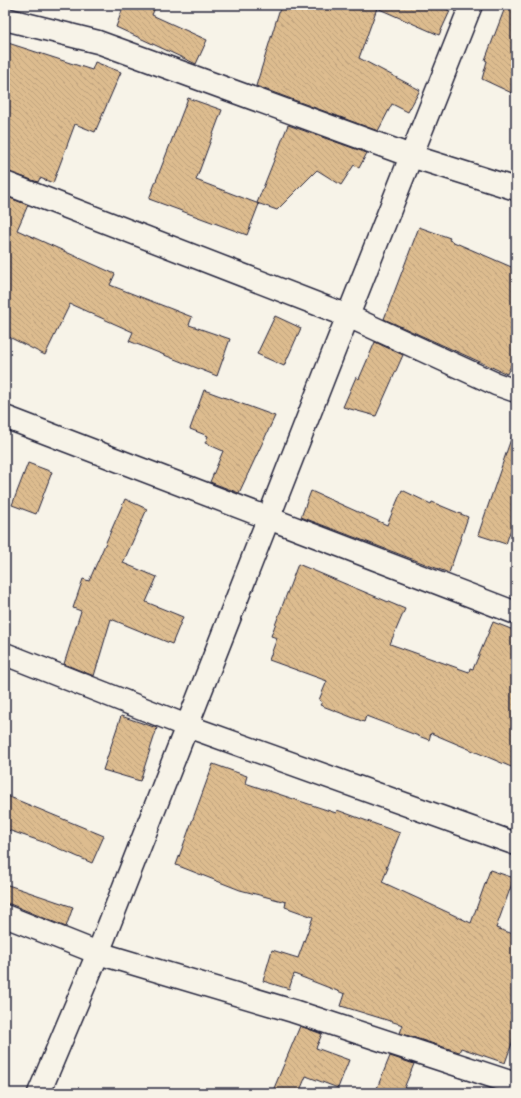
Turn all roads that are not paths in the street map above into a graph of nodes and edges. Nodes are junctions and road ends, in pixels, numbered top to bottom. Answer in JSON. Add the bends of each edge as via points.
{"nodes":[{"id":1,"x":471,"y":5,"type":"edge"},
{"id":2,"x":5,"y":19,"type":"edge"},
{"id":3,"x":411,"y":156,"type":"junction"},
{"id":4,"x":5,"y":183,"type":"edge"},
{"id":5,"x":516,"y":189,"type":"edge"},
{"id":6,"x":348,"y":316,"type":"junction"},
{"id":7,"x":516,"y":391,"type":"edge"},
{"id":8,"x":5,"y":417,"type":"edge"},
{"id":9,"x":269,"y":518,"type":"junction"},
{"id":10,"x":516,"y":613,"type":"edge"},
{"id":11,"x":5,"y":654,"type":"edge"},
{"id":12,"x":187,"y":726,"type":"junction"},
{"id":13,"x":516,"y":844,"type":"edge"},
{"id":14,"x":5,"y":916,"type":"edge"},
{"id":15,"x":98,"y":953,"type":"junction"},
{"id":16,"x":516,"y":1084,"type":"edge"},
{"id":17,"x":39,"y":1093,"type":"edge"}],
"edges":[{"from":1,"to":3,"type":"street"},
{"from":2,"to":3,"type":"street","via":[[98,42]]},
{"from":3,"to":5,"type":"street"},
{"from":3,"to":6,"type":"street"},
{"from":4,"to":6,"type":"street"},
{"from":6,"to":7,"type":"street"},
{"from":6,"to":9,"type":"street"},
{"from":8,"to":9,"type":"street"},
{"from":9,"to":10,"type":"street"},
{"from":9,"to":12,"type":"street"},
{"from":11,"to":12,"type":"street"},
{"from":12,"to":13,"type":"street"},
{"from":12,"to":15,"type":"street"},
{"from":14,"to":15,"type":"street"},
{"from":15,"to":16,"type":"street","via":[[293,1011]]},
{"from":15,"to":17,"type":"street"}]}
